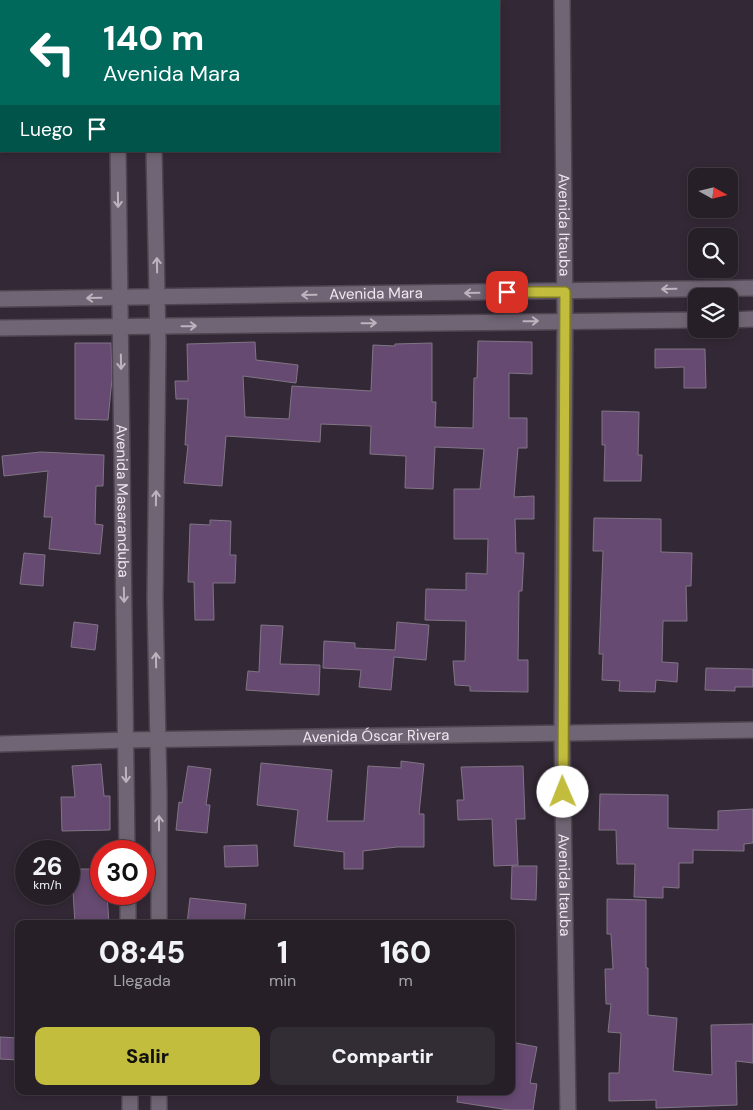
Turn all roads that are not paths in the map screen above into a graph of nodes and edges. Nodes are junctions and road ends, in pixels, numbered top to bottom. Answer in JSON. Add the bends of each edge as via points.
{"nodes":[{"id":1,"x":562,"y":0,"type":"edge"},
{"id":2,"x":118,"y":152,"type":"edge"},
{"id":3,"x":154,"y":152,"type":"edge"},
{"id":4,"x":753,"y":288,"type":"edge"},
{"id":5,"x":565,"y":292,"type":"junction"},
{"id":6,"x":120,"y":297,"type":"junction"},
{"id":7,"x":157,"y":297,"type":"junction"},
{"id":8,"x":0,"y":299,"type":"edge"},
{"id":9,"x":753,"y":319,"type":"edge"},
{"id":10,"x":565,"y":320,"type":"junction"},
{"id":11,"x":688,"y":320,"type":"edge"},
{"id":12,"x":738,"y":320,"type":"edge"},
{"id":13,"x":158,"y":326,"type":"junction"},
{"id":14,"x":121,"y":327,"type":"junction"},
{"id":15,"x":0,"y":328,"type":"edge"},
{"id":16,"x":753,"y":730,"type":"edge"},
{"id":17,"x":562,"y":732,"type":"junction"},
{"id":18,"x":126,"y":740,"type":"junction"},
{"id":19,"x":158,"y":740,"type":"junction"},
{"id":20,"x":0,"y":744,"type":"edge"},
{"id":21,"x":127,"y":840,"type":"edge"},
{"id":22,"x":128,"y":905,"type":"edge"},
{"id":23,"x":128,"y":920,"type":"edge"},
{"id":24,"x":159,"y":920,"type":"edge"},
{"id":25,"x":130,"y":1095,"type":"edge"},
{"id":26,"x":159,"y":1095,"type":"edge"},
{"id":27,"x":130,"y":1110,"type":"edge"},
{"id":28,"x":159,"y":1110,"type":"edge"},
{"id":29,"x":568,"y":1110,"type":"edge"}],
"edges":[{"from":1,"to":5,"type":"street","name":"Avenida Itauba"},
{"from":2,"to":6,"type":"street","name":"Avenida Masaranduba","one_way":true},
{"from":7,"to":3,"type":"street","one_way":true},
{"from":4,"to":5,"type":"street","name":"Avenida Mara","one_way":true},
{"from":5,"to":7,"type":"street","name":"Avenida Mara","one_way":true},
{"from":5,"to":10,"type":"street","name":"Avenida Itauba"},
{"from":6,"to":7,"type":"street","name":"Avenida Mara"},
{"from":6,"to":8,"type":"street","name":"Avenida Mara","one_way":true},
{"from":6,"to":14,"type":"street","name":"Avenida Masaranduba"},
{"from":7,"to":13,"type":"street"},
{"from":9,"to":12,"type":"street"},
{"from":10,"to":11,"type":"street","name":"Avenida Mara"},
{"from":13,"to":10,"type":"street","name":"Avenida Mara","one_way":true},
{"from":10,"to":17,"type":"street","name":"Avenida Itauba"},
{"from":13,"to":14,"type":"street","name":"Avenida Mara"},
{"from":19,"to":13,"type":"street","one_way":true,"via":[[155,599]]},
{"from":14,"to":15,"type":"street","name":"Avenida Mara"},
{"from":14,"to":18,"type":"street","name":"Avenida Masaranduba","one_way":true},
{"from":16,"to":17,"type":"street","name":"Avenida Óscar Rivera"},
{"from":17,"to":19,"type":"street","name":"Avenida Óscar Rivera"},
{"from":17,"to":29,"type":"street","name":"Avenida Itauba"},
{"from":18,"to":19,"type":"street","name":"Avenida Óscar Rivera"},
{"from":18,"to":20,"type":"street","name":"Avenida Óscar Rivera"},
{"from":18,"to":21,"type":"street","name":"Avenida Masaranduba","one_way":true},
{"from":24,"to":19,"type":"street","one_way":true},
{"from":22,"to":23,"type":"street"},
{"from":25,"to":27,"type":"street"},
{"from":26,"to":28,"type":"street"}]}
